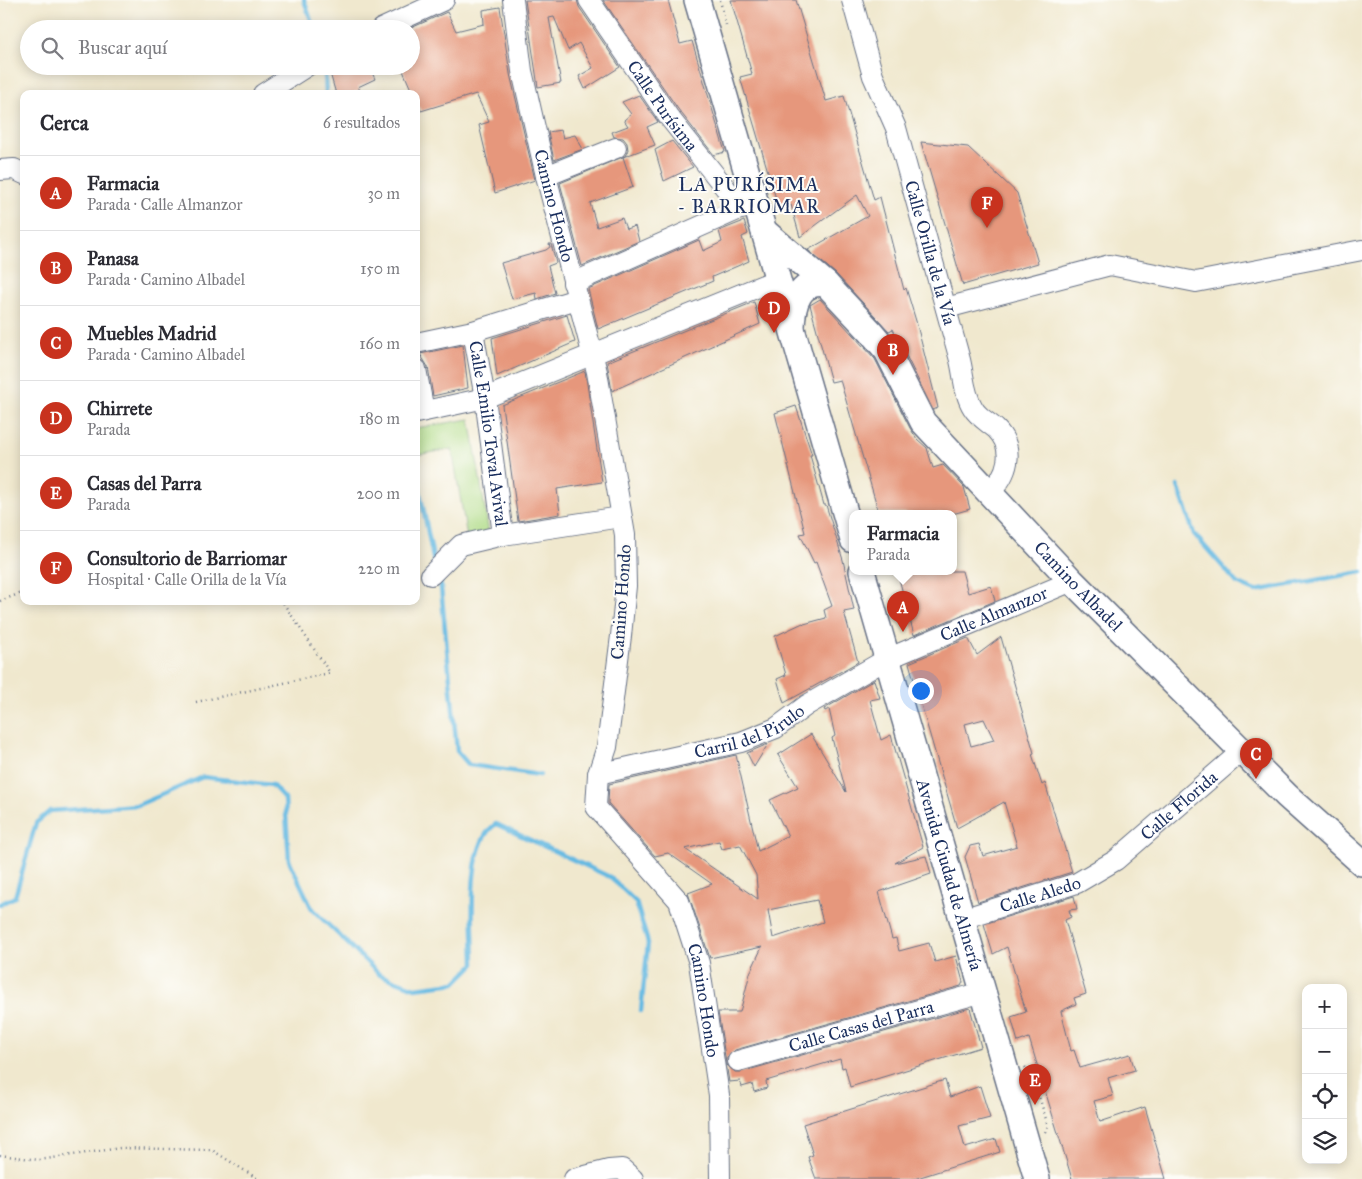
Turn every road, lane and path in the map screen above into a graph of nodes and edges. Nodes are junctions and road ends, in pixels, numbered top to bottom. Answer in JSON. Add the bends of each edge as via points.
{"nodes":[{"id":1,"x":444,"y":0,"type":"edge"},
{"id":2,"x":514,"y":0,"type":"edge"},
{"id":3,"x":589,"y":0,"type":"edge"},
{"id":4,"x":697,"y":0,"type":"edge"},
{"id":5,"x":852,"y":0,"type":"edge"},
{"id":6,"x":401,"y":20,"type":"edge"},
{"id":7,"x":293,"y":75,"type":"edge"},
{"id":8,"x":268,"y":90,"type":"edge"},
{"id":9,"x":616,"y":148,"type":"dead end"},
{"id":10,"x":0,"y":170,"type":"edge"},
{"id":11,"x":20,"y":172,"type":"edge"},
{"id":12,"x":546,"y":176,"type":"junction"},
{"id":13,"x":748,"y":205,"type":"junction"},
{"id":14,"x":764,"y":231,"type":"junction"},
{"id":15,"x":1362,"y":250,"type":"edge"},
{"id":16,"x":778,"y":279,"type":"junction"},
{"id":17,"x":826,"y":284,"type":"junction"},
{"id":18,"x":575,"y":291,"type":"junction"},
{"id":19,"x":946,"y":308,"type":"junction"},
{"id":20,"x":792,"y":328,"type":"junction"},
{"id":21,"x":473,"y":331,"type":"junction"},
{"id":22,"x":420,"y":342,"type":"edge"},
{"id":23,"x":593,"y":354,"type":"junction"},
{"id":24,"x":803,"y":367,"type":"junction"},
{"id":25,"x":485,"y":398,"type":"junction"},
{"id":26,"x":420,"y":412,"type":"edge"},
{"id":27,"x":990,"y":492,"type":"junction"},
{"id":28,"x":621,"y":517,"type":"junction"},
{"id":29,"x":849,"y":526,"type":"edge"},
{"id":30,"x":504,"y":535,"type":"junction"},
{"id":31,"x":431,"y":575,"type":"dead end"},
{"id":32,"x":863,"y":575,"type":"edge"},
{"id":33,"x":1072,"y":581,"type":"junction"},
{"id":34,"x":20,"y":594,"type":"edge"},
{"id":35,"x":0,"y":601,"type":"edge"},
{"id":36,"x":285,"y":605,"type":"edge"},
{"id":37,"x":887,"y":659,"type":"junction"},
{"id":38,"x":196,"y":702,"type":"dead end"},
{"id":39,"x":1242,"y":751,"type":"junction"},
{"id":40,"x":598,"y":774,"type":"junction"},
{"id":41,"x":1116,"y":860,"type":"joint"},
{"id":42,"x":1362,"y":863,"type":"edge"},
{"id":43,"x":962,"y":918,"type":"junction"},
{"id":44,"x":983,"y":992,"type":"junction"},
{"id":45,"x":738,"y":1061,"type":"dead end"},
{"id":46,"x":0,"y":1156,"type":"edge"},
{"id":47,"x":258,"y":1179,"type":"edge"},
{"id":48,"x":574,"y":1179,"type":"edge"},
{"id":49,"x":634,"y":1179,"type":"edge"},
{"id":50,"x":720,"y":1179,"type":"edge"},
{"id":51,"x":1037,"y":1179,"type":"edge"}],
"edges":[{"from":1,"to":6,"type":"street"},
{"from":2,"to":12,"type":"street","name":"Camino Hondo","via":[[522,71]]},
{"from":3,"to":13,"type":"street","name":"Calle Purísima","via":[[668,116]]},
{"from":4,"to":13,"type":"main road"},
{"from":5,"to":19,"type":"street","name":"Calle Orilla de la Vía","via":[[873,76],[896,128]]},
{"from":7,"to":8,"type":"street"},
{"from":9,"to":12,"type":"street"},
{"from":10,"to":11,"type":"street"},
{"from":12,"to":18,"type":"street","name":"Camino Hondo"},
{"from":13,"to":14,"type":"main road"},
{"from":13,"to":18,"type":"street"},
{"from":14,"to":16,"type":"main road"},
{"from":14,"to":17,"type":"main road","name":"Camino Albadel"},
{"from":15,"to":19,"type":"street","via":[[1196,282],[1110,265]]},
{"from":16,"to":20,"type":"main road"},
{"from":16,"to":23,"type":"street"},
{"from":16,"to":24,"type":"main road","via":[[771,306],[789,372]]},
{"from":17,"to":20,"type":"main road","via":[[815,283],[803,288],[795,304]]},
{"from":17,"to":27,"type":"main road","name":"Camino Albadel","via":[[887,351],[923,422]]},
{"from":18,"to":21,"type":"street"},
{"from":18,"to":23,"type":"street","name":"Camino Hondo"},
{"from":19,"to":27,"type":"street","name":"Calle Orilla de la Vía","via":[[970,403],[974,411],[1002,436],[1006,446],[1008,466]]},
{"from":20,"to":24,"type":"main road"},
{"from":21,"to":22,"type":"street"},
{"from":21,"to":25,"type":"street","name":"Calle Emilio Toval Avival"},
{"from":23,"to":25,"type":"street"},
{"from":23,"to":28,"type":"street","name":"Camino Hondo"},
{"from":24,"to":29,"type":"main road"},
{"from":25,"to":26,"type":"street"},
{"from":25,"to":30,"type":"street","name":"Calle Emilio Toval Avival"},
{"from":27,"to":33,"type":"main road","name":"Camino Albadel"},
{"from":28,"to":30,"type":"street"},
{"from":28,"to":40,"type":"street","name":"Camino Hondo","via":[[625,535],[624,611],[607,747]]},
{"from":30,"to":31,"type":"street","via":[[461,544]]},
{"from":32,"to":37,"type":"main road","name":"Avenida Ciudad de Almería"},
{"from":33,"to":37,"type":"street","name":"Calle Almanzor"},
{"from":33,"to":39,"type":"main road","name":"Camino Albadel"},
{"from":34,"to":35,"type":"path"},
{"from":36,"to":38,"type":"path","via":[[330,673]]},
{"from":37,"to":40,"type":"street","name":"Carril del Pirulo","via":[[807,705],[776,728],[759,735],[741,742]]},
{"from":37,"to":43,"type":"main road","name":"Avenida Ciudad de Almería"},
{"from":39,"to":41,"type":"street","name":"Calle Florida"},
{"from":39,"to":42,"type":"main road","name":"Camino Albadel"},
{"from":40,"to":50,"type":"street","name":"Camino Hondo","via":[[596,807],[678,901],[699,963],[719,1095]]},
{"from":41,"to":43,"type":"street","name":"Calle Aledo","via":[[1077,883]]},
{"from":43,"to":44,"type":"main road","name":"Avenida Ciudad de Almería"},
{"from":44,"to":45,"type":"street","name":"Calle Casas del Parra"},
{"from":44,"to":51,"type":"main road","name":"Avenida Ciudad de Almería"},
{"from":46,"to":47,"type":"path","via":[[39,1160],[120,1148],[212,1150]]},
{"from":48,"to":49,"type":"street","via":[[622,1170]]}]}
